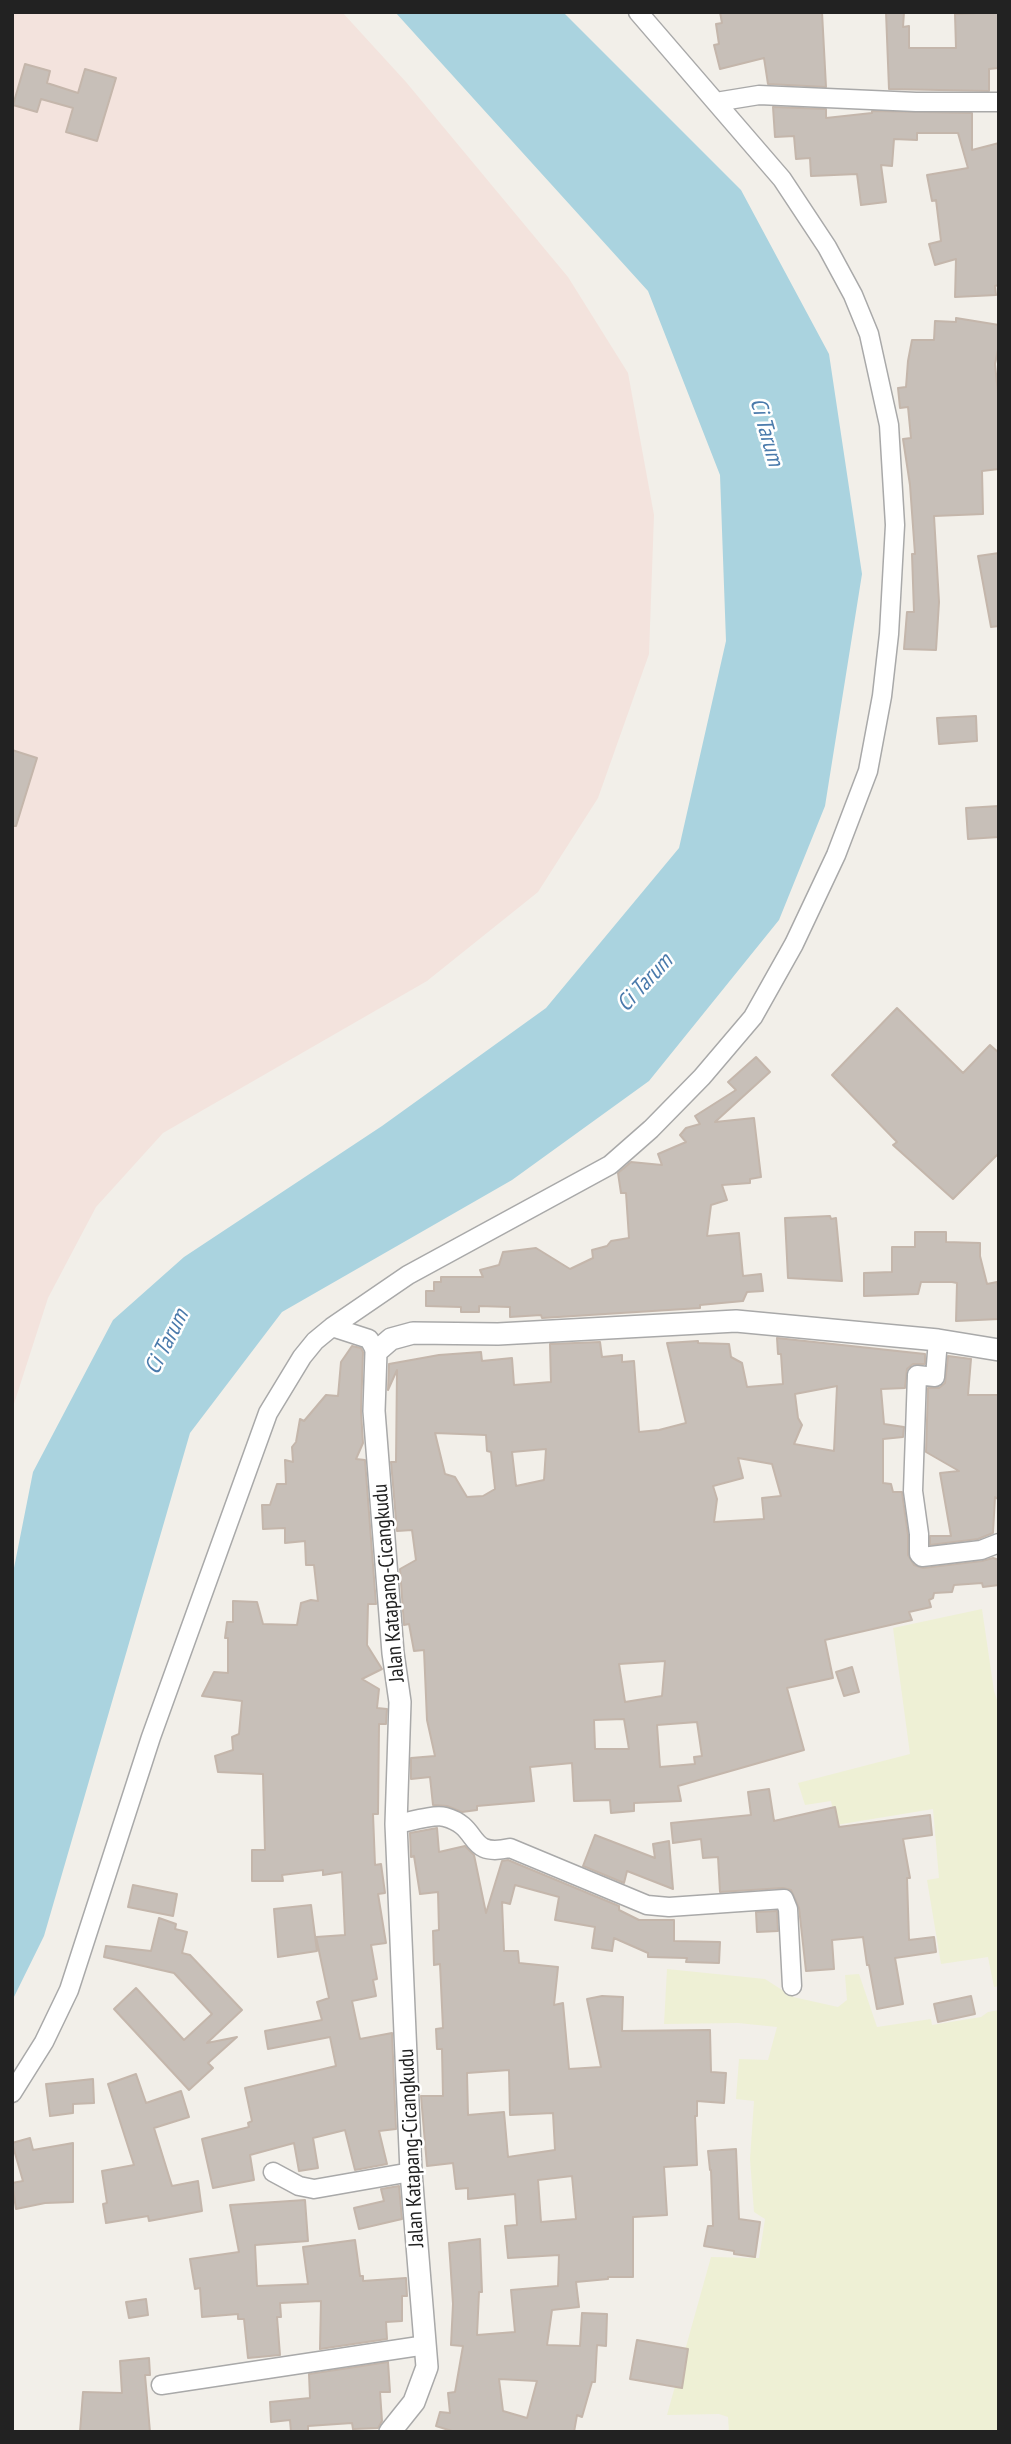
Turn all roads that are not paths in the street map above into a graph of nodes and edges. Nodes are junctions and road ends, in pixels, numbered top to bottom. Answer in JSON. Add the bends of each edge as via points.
{"nodes":[{"id":1,"x":638,"y":12,"type":"edge"},
{"id":2,"x":716,"y":102,"type":"junction"},
{"id":3,"x":999,"y":102,"type":"edge"},
{"id":4,"x":332,"y":1327,"type":"junction"},
{"id":5,"x":938,"y":1340,"type":"junction"},
{"id":6,"x":999,"y":1350,"type":"edge"},
{"id":7,"x":376,"y":1352,"type":"junction"},
{"id":8,"x":999,"y":1543,"type":"edge"},
{"id":9,"x":396,"y":1824,"type":"junction"},
{"id":10,"x":792,"y":1986,"type":"dead end"},
{"id":11,"x":12,"y":2093,"type":"edge"},
{"id":12,"x":273,"y":2172,"type":"dead end"},
{"id":13,"x":411,"y":2172,"type":"junction"},
{"id":14,"x":426,"y":2345,"type":"junction"},
{"id":15,"x":161,"y":2385,"type":"dead end"},
{"id":16,"x":390,"y":2432,"type":"edge"}],
"edges":[{"from":1,"to":2,"type":"street"},
{"from":2,"to":3,"type":"street","via":[[759,95]]},
{"from":2,"to":4,"type":"street","via":[[782,179],[827,247],[869,334],[885,401],[895,524],[883,696],[869,771],[794,944],[753,1017],[702,1077],[610,1165],[408,1275]]},
{"from":4,"to":7,"type":"street","via":[[369,1339]]},
{"from":4,"to":11,"type":"street","via":[[302,1357],[268,1413],[151,1737],[69,1990]]},
{"from":5,"to":6,"type":"street"},
{"from":5,"to":7,"type":"street","via":[[736,1321],[498,1334],[412,1333],[391,1339]]},
{"from":5,"to":8,"type":"street","via":[[935,1377],[917,1376],[913,1507],[919,1554],[981,1550]]},
{"from":7,"to":9,"type":"street","name":"Jalan Katapang-Cicangkudu","via":[[374,1411],[400,1702]]},
{"from":9,"to":10,"type":"street","via":[[443,1816],[464,1825],[481,1847],[491,1852],[510,1848],[647,1905],[669,1908],[784,1899]]},
{"from":9,"to":13,"type":"street","name":"Jalan Katapang-Cicangkudu"},
{"from":12,"to":13,"type":"street","via":[[314,2189]]},
{"from":13,"to":14,"type":"street","name":"Jalan Katapang-Cicangkudu"},
{"from":14,"to":15,"type":"street"},
{"from":14,"to":16,"type":"street","name":"Jalan Katapang-Cicangkudu","via":[[426,2367],[414,2402]]}]}
